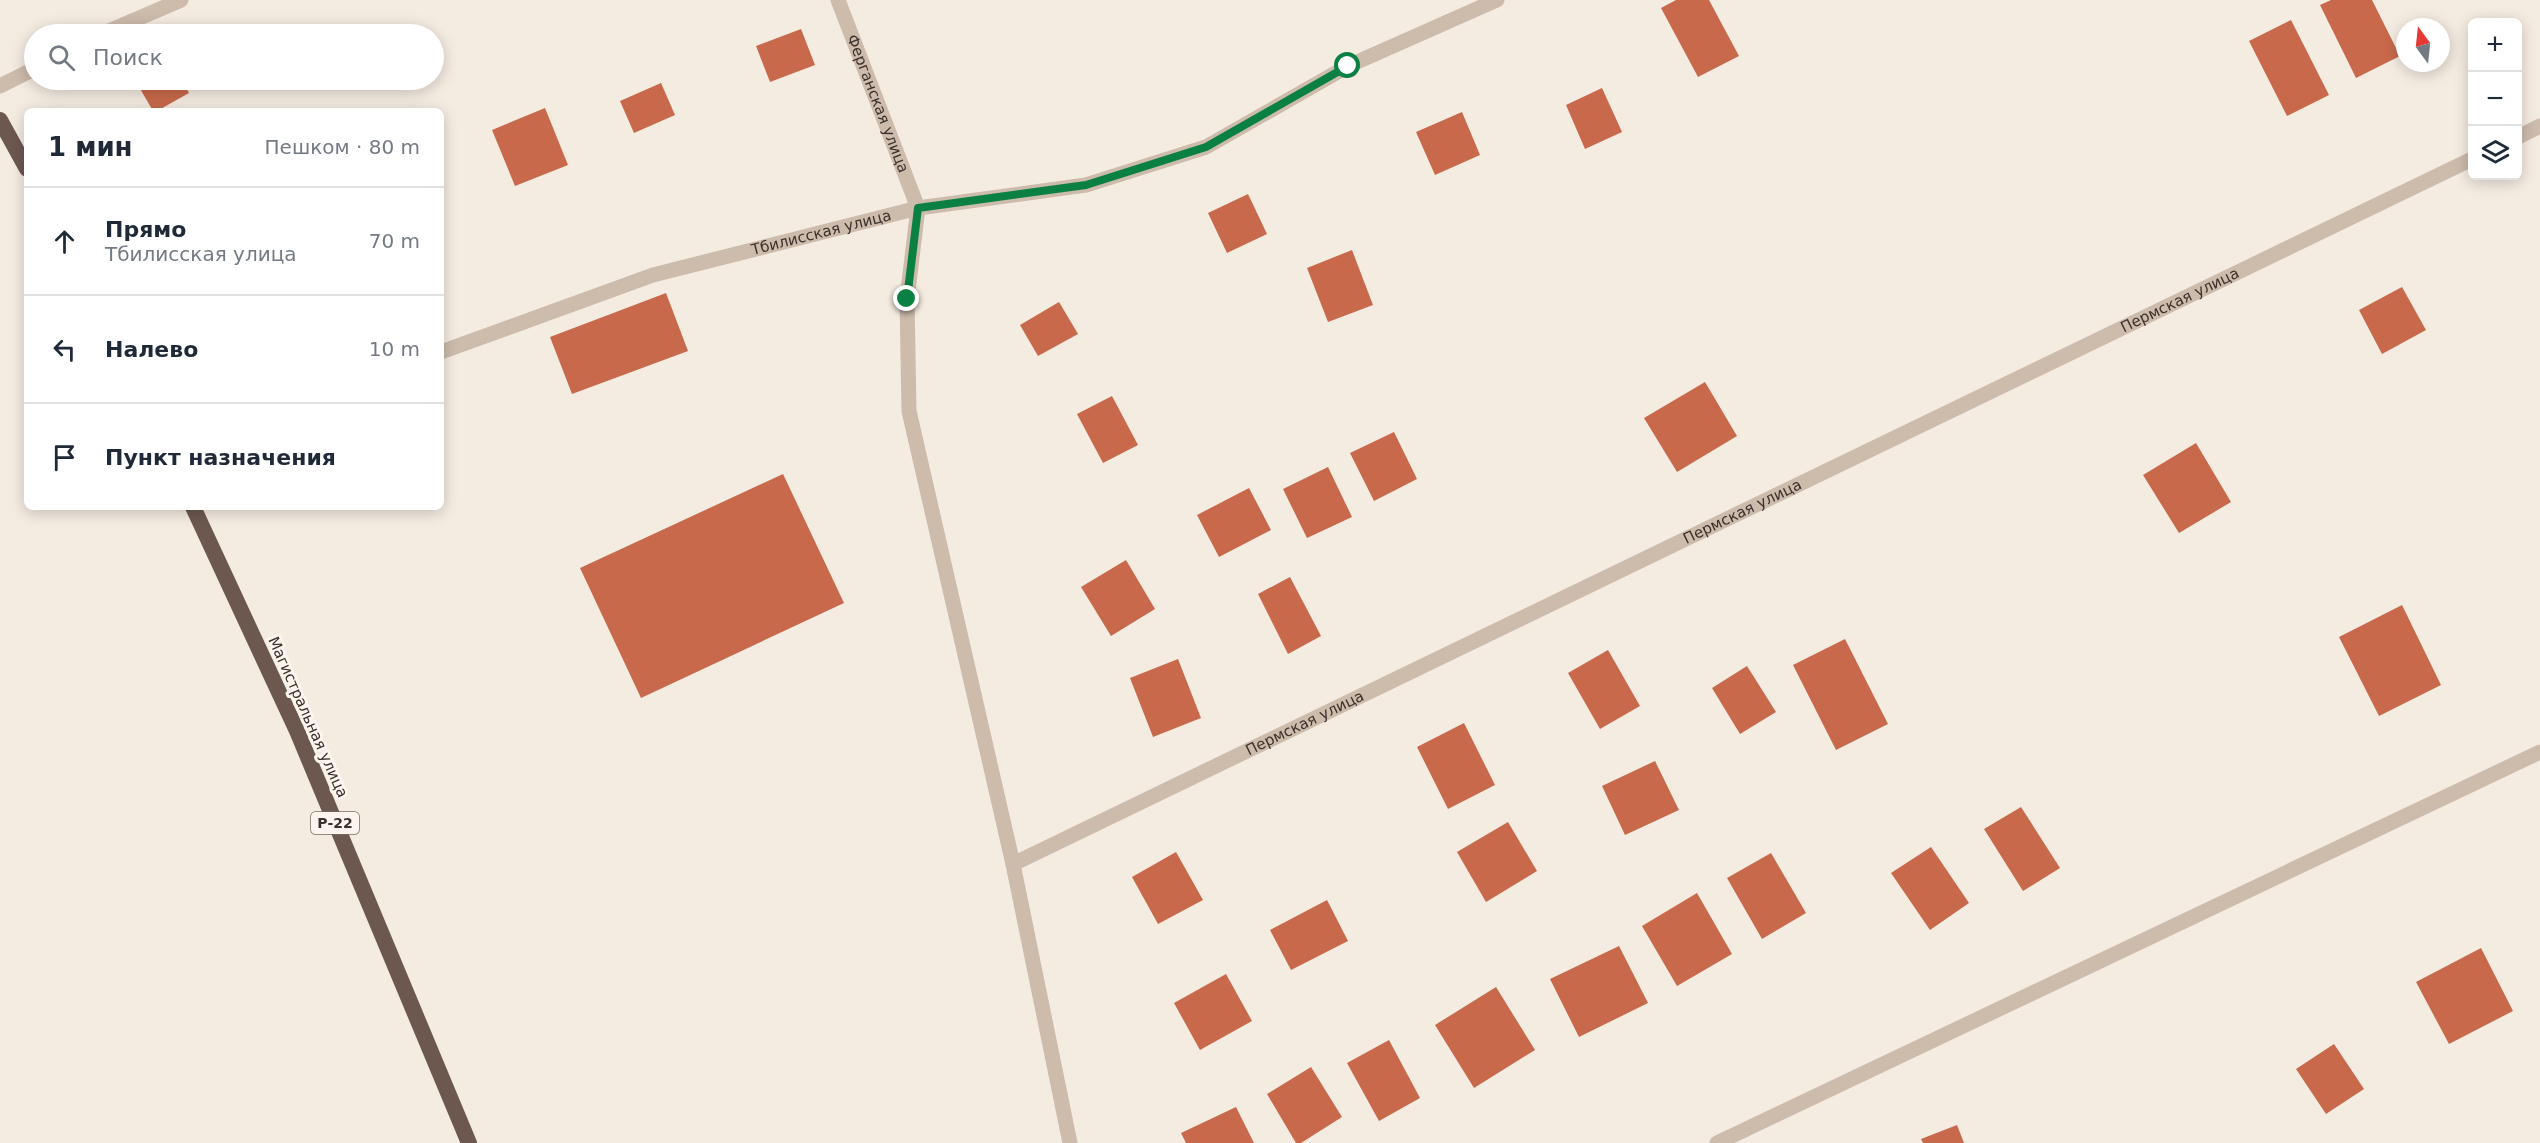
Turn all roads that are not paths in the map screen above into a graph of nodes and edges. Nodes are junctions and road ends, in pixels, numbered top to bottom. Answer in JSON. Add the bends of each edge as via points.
{"nodes":[{"id":1,"x":181,"y":0,"type":"edge"},
{"id":2,"x":838,"y":0,"type":"edge"},
{"id":3,"x":1497,"y":0,"type":"edge"},
{"id":4,"x":125,"y":24,"type":"edge"},
{"id":5,"x":24,"y":74,"type":"edge"},
{"id":6,"x":0,"y":86,"type":"edge"},
{"id":7,"x":0,"y":120,"type":"edge"},
{"id":8,"x":2540,"y":126,"type":"edge"},
{"id":9,"x":2522,"y":135,"type":"edge"},
{"id":10,"x":2468,"y":161,"type":"edge"},
{"id":11,"x":24,"y":164,"type":"edge"},
{"id":12,"x":918,"y":208,"type":"junction"},
{"id":13,"x":444,"y":351,"type":"edge"},
{"id":14,"x":194,"y":510,"type":"edge"},
{"id":15,"x":2540,"y":752,"type":"edge"},
{"id":16,"x":1013,"y":864,"type":"junction"},
{"id":17,"x":470,"y":1143,"type":"edge"},
{"id":18,"x":1070,"y":1143,"type":"edge"},
{"id":19,"x":1717,"y":1143,"type":"edge"}],
"edges":[{"from":1,"to":4,"type":"street"},
{"from":2,"to":12,"type":"street","name":"Ферганская улица"},
{"from":3,"to":12,"type":"street","name":"Тбилисская улица","via":[[1348,66],[1206,147],[1086,185]]},
{"from":5,"to":6,"type":"street"},
{"from":7,"to":11,"type":"highway"},
{"from":8,"to":9,"type":"street"},
{"from":10,"to":16,"type":"street","name":"Пермская улица"},
{"from":12,"to":13,"type":"street","name":"Тбилисская улица","via":[[653,275]]},
{"from":12,"to":16,"type":"street","via":[[907,299],[909,411]]},
{"from":14,"to":17,"type":"highway","name":"Магистральная улица","number":"Р-22","via":[[297,731]]},
{"from":15,"to":19,"type":"street"},
{"from":16,"to":18,"type":"street"}]}
